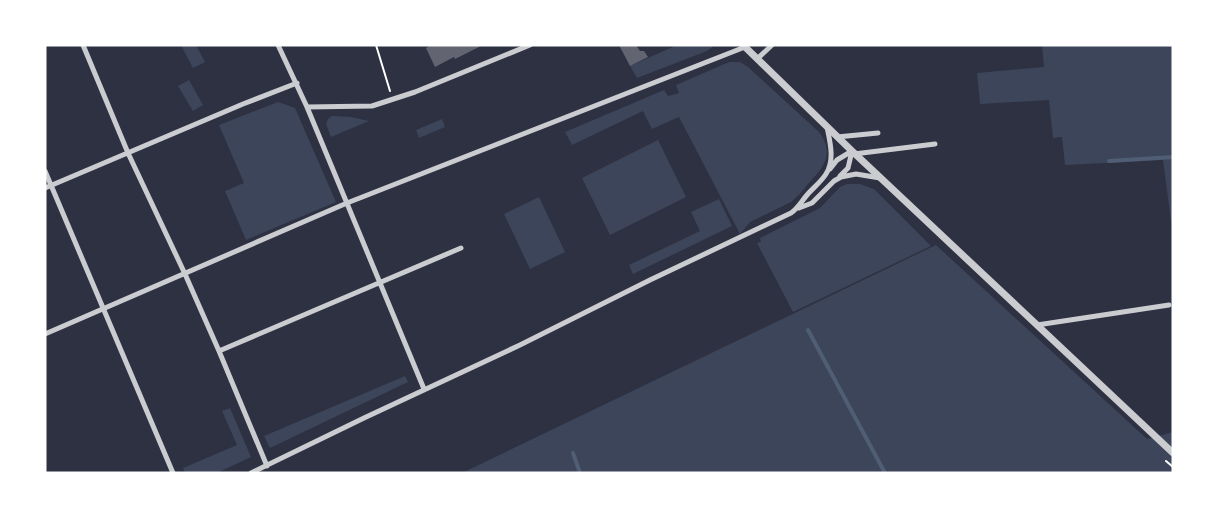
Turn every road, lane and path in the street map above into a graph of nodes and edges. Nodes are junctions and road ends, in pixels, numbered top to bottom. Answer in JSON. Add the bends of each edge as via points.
{"nodes":[{"id":1,"x":83,"y":45,"type":"edge"},
{"id":2,"x":278,"y":45,"type":"edge"},
{"id":3,"x":376,"y":45,"type":"edge"},
{"id":4,"x":530,"y":45,"type":"edge"},
{"id":5,"x":772,"y":45,"type":"edge"},
{"id":6,"x":744,"y":46,"type":"edge"},
{"id":7,"x":757,"y":59,"type":"junction"},
{"id":8,"x":297,"y":83,"type":"junction"},
{"id":9,"x":393,"y":99,"type":"junction"},
{"id":10,"x":307,"y":107,"type":"junction"},
{"id":11,"x":827,"y":126,"type":"junction"},
{"id":12,"x":878,"y":133,"type":"dead end"},
{"id":13,"x":837,"y":137,"type":"junction"},
{"id":14,"x":935,"y":144,"type":"dead end"},
{"id":15,"x":853,"y":152,"type":"junction"},
{"id":16,"x":128,"y":153,"type":"junction"},
{"id":17,"x":45,"y":171,"type":"edge"},
{"id":18,"x":825,"y":176,"type":"junction"},
{"id":19,"x":880,"y":178,"type":"junction"},
{"id":20,"x":834,"y":181,"type":"junction"},
{"id":21,"x":48,"y":187,"type":"edge"},
{"id":22,"x":347,"y":203,"type":"junction"},
{"id":23,"x":797,"y":208,"type":"junction"},
{"id":24,"x":461,"y":248,"type":"dead end"},
{"id":25,"x":185,"y":274,"type":"junction"},
{"id":26,"x":380,"y":283,"type":"junction"},
{"id":27,"x":1169,"y":305,"type":"dead end"},
{"id":28,"x":103,"y":309,"type":"junction"},
{"id":29,"x":1037,"y":325,"type":"junction"},
{"id":30,"x":45,"y":334,"type":"edge"},
{"id":31,"x":219,"y":351,"type":"junction"},
{"id":32,"x":424,"y":389,"type":"junction"},
{"id":33,"x":1173,"y":453,"type":"edge"},
{"id":34,"x":267,"y":466,"type":"junction"},
{"id":35,"x":173,"y":473,"type":"edge"},
{"id":36,"x":250,"y":473,"type":"edge"}],
"edges":[{"from":1,"to":16,"type":"street"},
{"from":2,"to":8,"type":"street"},
{"from":3,"to":9,"type":"path"},
{"from":4,"to":9,"type":"street"},
{"from":5,"to":7,"type":"street"},
{"from":6,"to":7,"type":"street"},
{"from":6,"to":22,"type":"street"},
{"from":7,"to":11,"type":"street"},
{"from":8,"to":10,"type":"street"},
{"from":8,"to":16,"type":"street"},
{"from":9,"to":10,"type":"street","via":[[370,107]]},
{"from":10,"to":22,"type":"street"},
{"from":11,"to":13,"type":"street"},
{"from":11,"to":18,"type":"street","via":[[831,156]]},
{"from":12,"to":13,"type":"street"},
{"from":13,"to":15,"type":"street"},
{"from":14,"to":15,"type":"street"},
{"from":15,"to":18,"type":"street","via":[[836,162]]},
{"from":15,"to":19,"type":"street"},
{"from":15,"to":20,"type":"street","via":[[847,170]]},
{"from":16,"to":21,"type":"street"},
{"from":16,"to":25,"type":"street"},
{"from":17,"to":21,"type":"street"},
{"from":18,"to":23,"type":"street"},
{"from":19,"to":20,"type":"street","via":[[853,174]]},
{"from":19,"to":29,"type":"street"},
{"from":20,"to":23,"type":"street","via":[[812,202]]},
{"from":21,"to":28,"type":"street"},
{"from":22,"to":25,"type":"street"},
{"from":22,"to":26,"type":"street"},
{"from":23,"to":32,"type":"street"},
{"from":24,"to":26,"type":"street"},
{"from":25,"to":28,"type":"street"},
{"from":25,"to":31,"type":"street"},
{"from":26,"to":31,"type":"street"},
{"from":26,"to":32,"type":"street"},
{"from":27,"to":29,"type":"street"},
{"from":28,"to":30,"type":"street"},
{"from":28,"to":35,"type":"street"},
{"from":29,"to":33,"type":"street"},
{"from":31,"to":34,"type":"street"},
{"from":32,"to":34,"type":"street"},
{"from":34,"to":36,"type":"street"}]}
